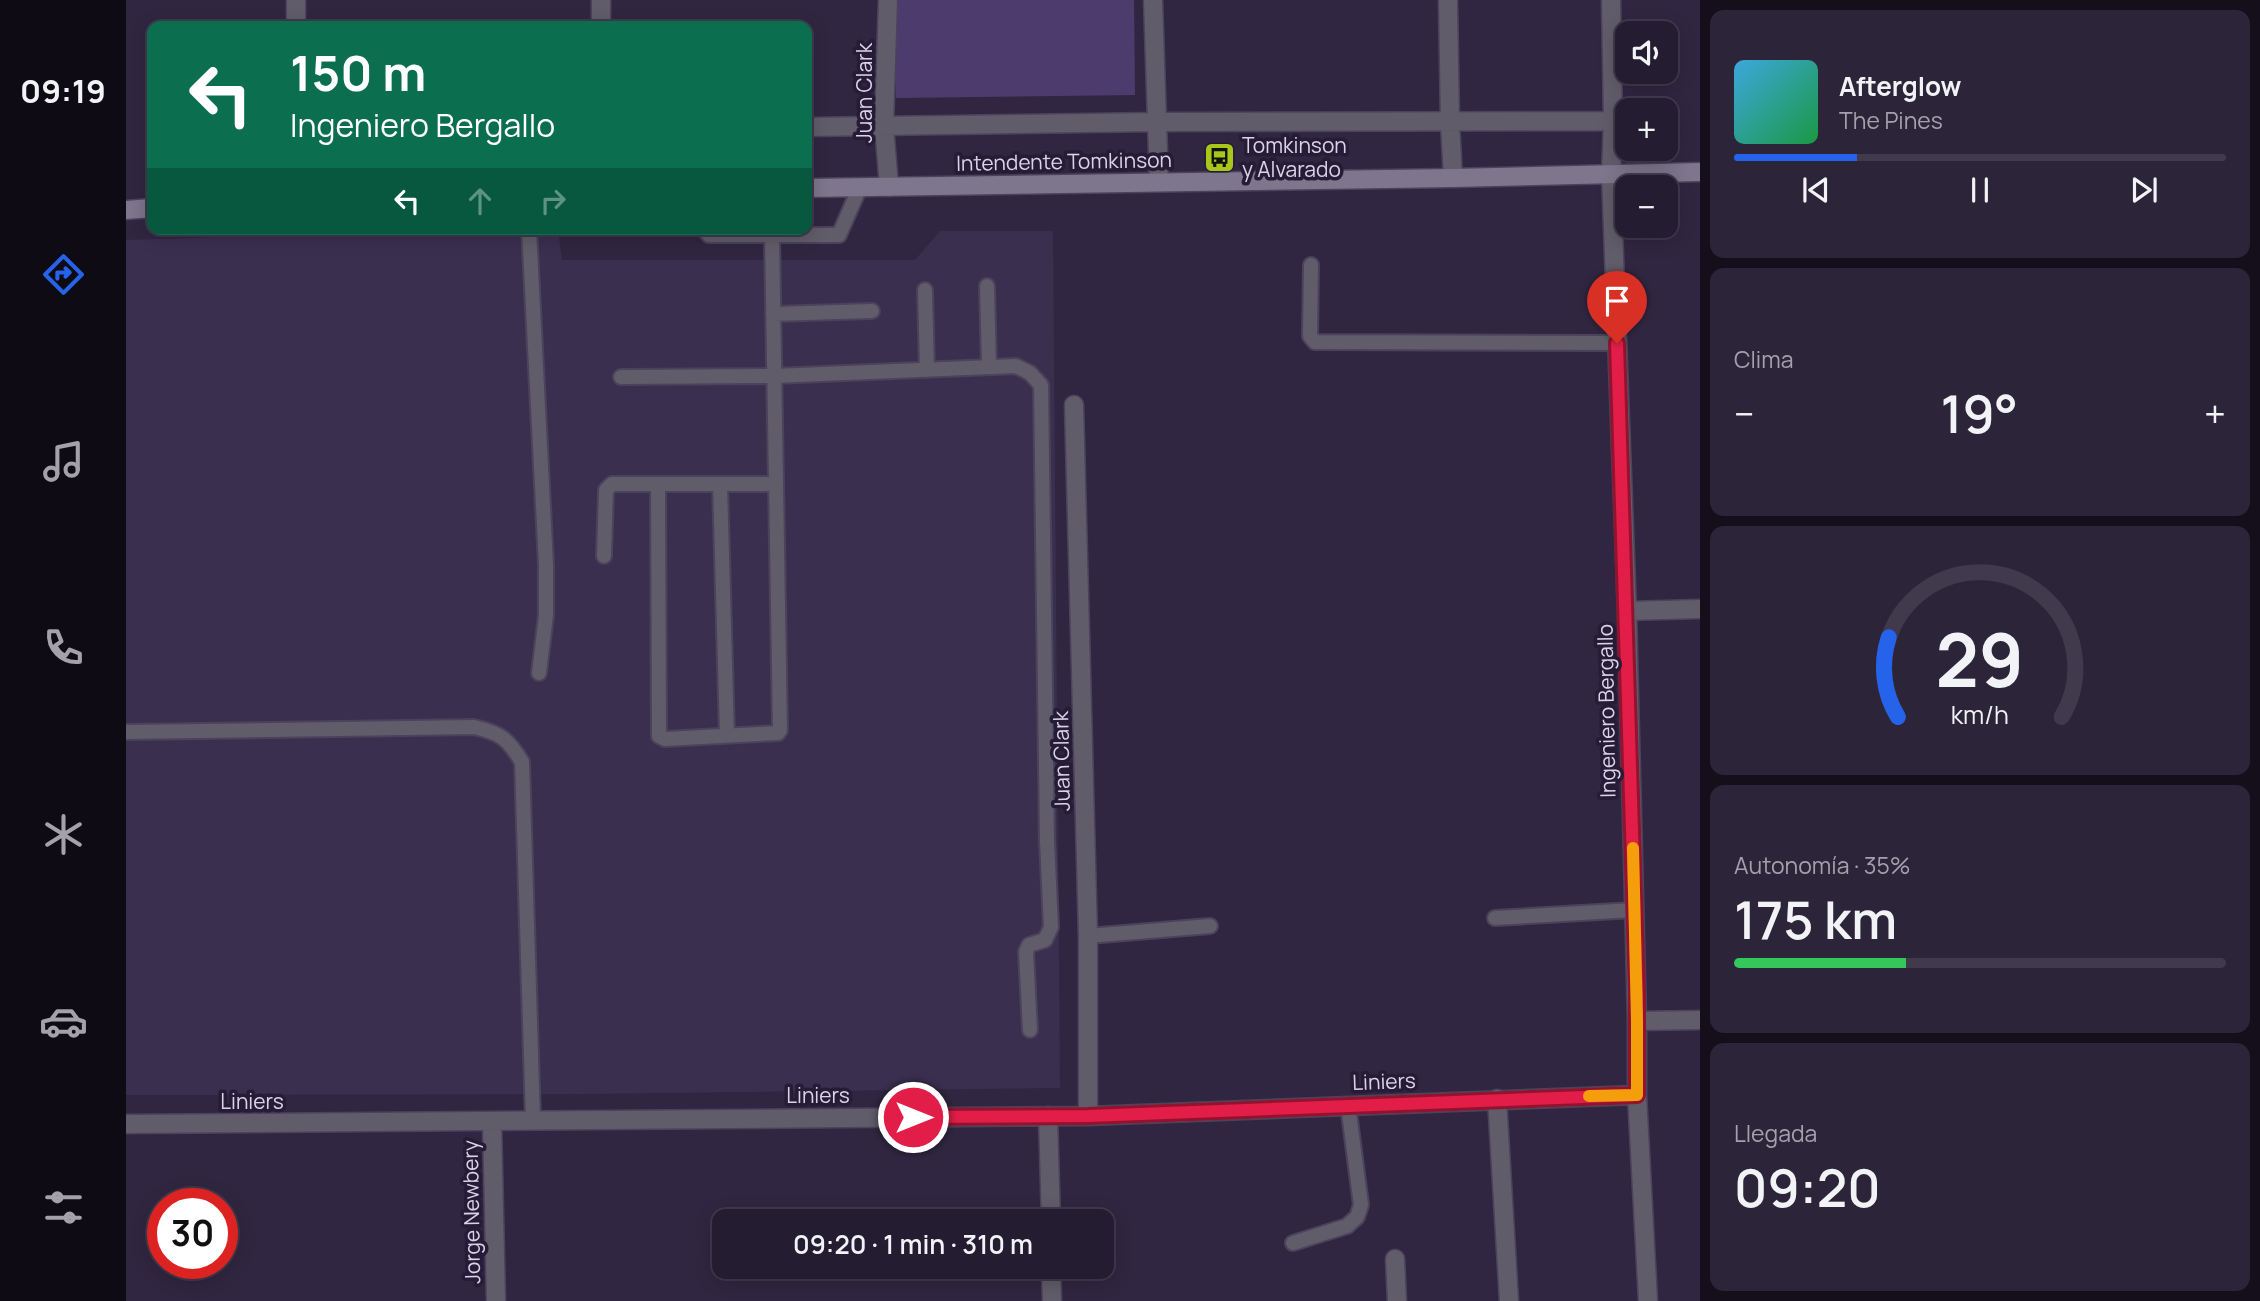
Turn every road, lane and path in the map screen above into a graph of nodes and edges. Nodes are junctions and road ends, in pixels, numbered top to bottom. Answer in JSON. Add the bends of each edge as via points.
{"nodes":[{"id":1,"x":296,"y":0,"type":"edge"},
{"id":2,"x":601,"y":0,"type":"edge"},
{"id":3,"x":888,"y":0,"type":"edge"},
{"id":4,"x":1153,"y":0,"type":"edge"},
{"id":5,"x":1448,"y":0,"type":"edge"},
{"id":6,"x":1611,"y":0,"type":"edge"},
{"id":7,"x":296,"y":21,"type":"edge"},
{"id":8,"x":601,"y":21,"type":"edge"},
{"id":9,"x":1613,"y":121,"type":"junction"},
{"id":10,"x":1156,"y":122,"type":"junction"},
{"id":11,"x":1450,"y":123,"type":"junction"},
{"id":12,"x":884,"y":125,"type":"junction"},
{"id":13,"x":812,"y":127,"type":"edge"},
{"id":14,"x":1700,"y":172,"type":"edge"},
{"id":15,"x":1611,"y":174,"type":"junction"},
{"id":16,"x":1453,"y":178,"type":"junction"},
{"id":17,"x":1159,"y":183,"type":"junction"},
{"id":18,"x":860,"y":187,"type":"junction"},
{"id":19,"x":889,"y":187,"type":"junction"},
{"id":20,"x":812,"y":188,"type":"edge"},
{"id":21,"x":147,"y":208,"type":"edge"},
{"id":22,"x":126,"y":210,"type":"edge"},
{"id":23,"x":529,"y":235,"type":"edge"},
{"id":24,"x":709,"y":235,"type":"edge"},
{"id":25,"x":772,"y":235,"type":"junction"},
{"id":26,"x":1311,"y":265,"type":"dead end"},
{"id":27,"x":987,"y":286,"type":"dead end"},
{"id":28,"x":925,"y":290,"type":"dead end"},
{"id":29,"x":872,"y":311,"type":"dead end"},
{"id":30,"x":773,"y":314,"type":"junction"},
{"id":31,"x":1617,"y":343,"type":"junction"},
{"id":32,"x":989,"y":368,"type":"junction"},
{"id":33,"x":927,"y":370,"type":"junction"},
{"id":34,"x":774,"y":376,"type":"junction"},
{"id":35,"x":621,"y":377,"type":"dead end"},
{"id":36,"x":1074,"y":405,"type":"dead end"},
{"id":37,"x":658,"y":484,"type":"junction"},
{"id":38,"x":720,"y":484,"type":"junction"},
{"id":39,"x":775,"y":484,"type":"junction"},
{"id":40,"x":604,"y":556,"type":"dead end"},
{"id":41,"x":1700,"y":609,"type":"edge"},
{"id":42,"x":1626,"y":611,"type":"junction"},
{"id":43,"x":539,"y":673,"type":"dead end"},
{"id":44,"x":126,"y":732,"type":"edge"},
{"id":45,"x":727,"y":735,"type":"junction"},
{"id":46,"x":1634,"y":911,"type":"junction"},
{"id":47,"x":1495,"y":918,"type":"dead end"},
{"id":48,"x":1210,"y":926,"type":"dead end"},
{"id":49,"x":1088,"y":936,"type":"junction"},
{"id":50,"x":1700,"y":1020,"type":"edge"},
{"id":51,"x":1637,"y":1021,"type":"junction"},
{"id":52,"x":1030,"y":1030,"type":"dead end"},
{"id":53,"x":1637,"y":1095,"type":"junction"},
{"id":54,"x":1497,"y":1099,"type":"junction"},
{"id":55,"x":1348,"y":1105,"type":"junction"},
{"id":56,"x":1048,"y":1116,"type":"junction"},
{"id":57,"x":1088,"y":1116,"type":"junction"},
{"id":58,"x":533,"y":1120,"type":"junction"},
{"id":59,"x":492,"y":1122,"type":"junction"},
{"id":60,"x":126,"y":1124,"type":"edge"},
{"id":61,"x":1051,"y":1209,"type":"edge"},
{"id":62,"x":1293,"y":1243,"type":"dead end"},
{"id":63,"x":1395,"y":1259,"type":"dead end"},
{"id":64,"x":1051,"y":1279,"type":"edge"},
{"id":65,"x":496,"y":1301,"type":"edge"},
{"id":66,"x":1052,"y":1301,"type":"edge"},
{"id":67,"x":1397,"y":1301,"type":"edge"},
{"id":68,"x":1509,"y":1301,"type":"edge"},
{"id":69,"x":1648,"y":1301,"type":"edge"}],
"edges":[{"from":1,"to":7,"type":"street"},
{"from":2,"to":8,"type":"street"},
{"from":3,"to":12,"type":"street","name":"Juan Clark"},
{"from":4,"to":10,"type":"street"},
{"from":5,"to":11,"type":"street"},
{"from":6,"to":9,"type":"street","name":"Ingeniero Bergallo"},
{"from":9,"to":11,"type":"street","name":"Intendente Tomkinson"},
{"from":9,"to":15,"type":"street","name":"Ingeniero Bergallo"},
{"from":10,"to":11,"type":"street","name":"Intendente Tomkinson"},
{"from":10,"to":12,"type":"street","name":"Intendente Tomkinson"},
{"from":10,"to":17,"type":"street"},
{"from":11,"to":16,"type":"street"},
{"from":12,"to":13,"type":"street","name":"Intendente Tomkinson"},
{"from":12,"to":19,"type":"street","name":"Juan Clark"},
{"from":14,"to":15,"type":"street","name":"Intendente Tomkinson"},
{"from":15,"to":16,"type":"street","name":"Intendente Tomkinson"},
{"from":15,"to":31,"type":"street","name":"Ingeniero Bergallo"},
{"from":16,"to":17,"type":"street","name":"Intendente Tomkinson"},
{"from":17,"to":19,"type":"street","name":"Intendente Tomkinson"},
{"from":18,"to":19,"type":"street","name":"Intendente Tomkinson"},
{"from":18,"to":20,"type":"street","name":"Intendente Tomkinson"},
{"from":18,"to":25,"type":"lane","via":[[839,235]]},
{"from":21,"to":22,"type":"street"},
{"from":23,"to":43,"type":"lane","via":[[546,565]]},
{"from":24,"to":25,"type":"lane"},
{"from":25,"to":30,"type":"lane"},
{"from":26,"to":31,"type":"lane","via":[[1310,336],[1315,342]]},
{"from":27,"to":32,"type":"lane"},
{"from":28,"to":33,"type":"lane"},
{"from":29,"to":30,"type":"lane"},
{"from":30,"to":34,"type":"lane"},
{"from":31,"to":42,"type":"street","name":"Ingeniero Bergallo"},
{"from":32,"to":33,"type":"lane"},
{"from":32,"to":52,"type":"lane","via":[[1016,366],[1041,385],[1051,927],[1045,940],[1029,944],[1026,952]]},
{"from":33,"to":34,"type":"lane"},
{"from":34,"to":35,"type":"lane"},
{"from":34,"to":39,"type":"lane"},
{"from":36,"to":49,"type":"street","name":"Juan Clark"},
{"from":37,"to":38,"type":"lane"},
{"from":37,"to":40,"type":"lane","via":[[608,486]]},
{"from":37,"to":45,"type":"lane","via":[[659,736]]},
{"from":38,"to":39,"type":"lane"},
{"from":38,"to":45,"type":"lane"},
{"from":39,"to":45,"type":"lane","via":[[780,730]]},
{"from":41,"to":42,"type":"street"},
{"from":42,"to":46,"type":"street","name":"Ingeniero Bergallo"},
{"from":44,"to":58,"type":"lane","via":[[474,727],[494,731],[509,741],[522,762]]},
{"from":46,"to":47,"type":"lane"},
{"from":46,"to":51,"type":"street","name":"Ingeniero Bergallo"},
{"from":48,"to":49,"type":"lane"},
{"from":49,"to":57,"type":"street","name":"Juan Clark"},
{"from":50,"to":51,"type":"street"},
{"from":51,"to":53,"type":"street","name":"Ingeniero Bergallo"},
{"from":53,"to":54,"type":"street","name":"Liniers"},
{"from":53,"to":69,"type":"street","name":"Ingeniero Bergallo"},
{"from":54,"to":55,"type":"street","name":"Liniers"},
{"from":54,"to":68,"type":"street"},
{"from":55,"to":57,"type":"street","name":"Liniers"},
{"from":55,"to":62,"type":"lane","via":[[1361,1205],[1357,1217],[1348,1226]]},
{"from":56,"to":57,"type":"street","name":"Liniers"},
{"from":56,"to":58,"type":"street","name":"Liniers"},
{"from":56,"to":61,"type":"street"},
{"from":58,"to":59,"type":"street","name":"Liniers"},
{"from":59,"to":60,"type":"street","name":"Liniers"},
{"from":59,"to":65,"type":"street","name":"Jorge Newbery"},
{"from":63,"to":67,"type":"street"},
{"from":64,"to":66,"type":"street"}]}
